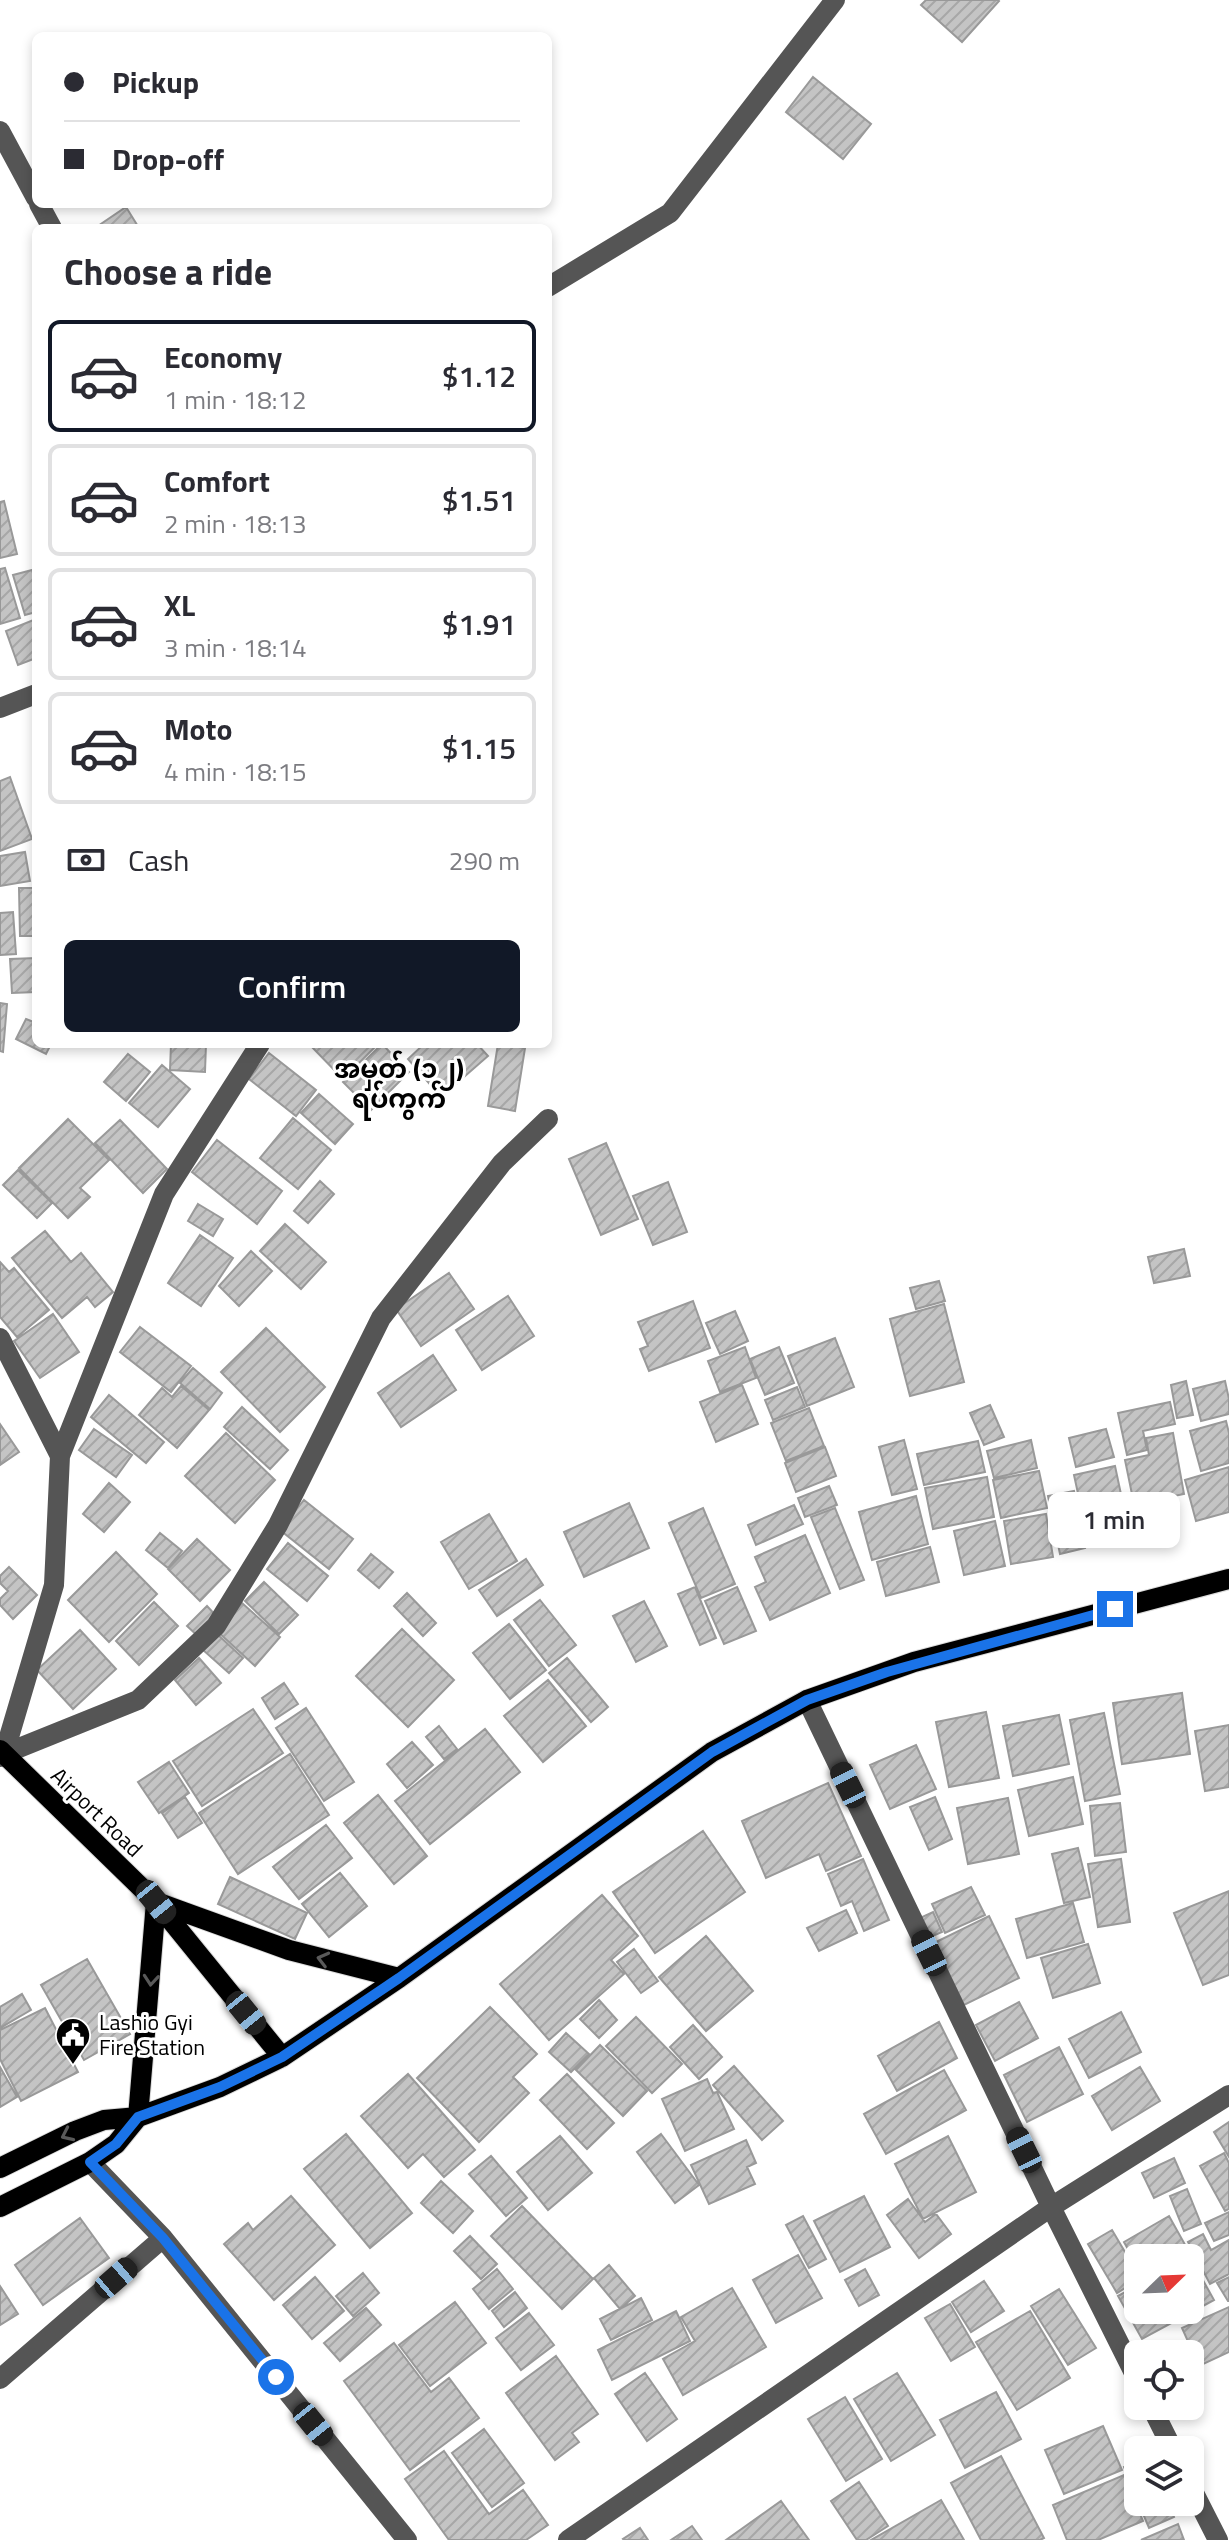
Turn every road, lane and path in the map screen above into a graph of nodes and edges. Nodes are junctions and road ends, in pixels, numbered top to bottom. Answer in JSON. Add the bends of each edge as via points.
{"nodes":[{"id":1,"x":835,"y":0,"type":"edge"},
{"id":2,"x":0,"y":131,"type":"edge"},
{"id":3,"x":32,"y":191,"type":"edge"},
{"id":4,"x":552,"y":285,"type":"edge"},
{"id":5,"x":32,"y":696,"type":"edge"},
{"id":6,"x":0,"y":708,"type":"edge"},
{"id":7,"x":255,"y":1048,"type":"edge"},
{"id":8,"x":548,"y":1119,"type":"dead end"},
{"id":9,"x":0,"y":1338,"type":"edge"},
{"id":10,"x":60,"y":1456,"type":"junction"},
{"id":11,"x":1229,"y":1579,"type":"edge"},
{"id":12,"x":807,"y":1700,"type":"junction"},
{"id":13,"x":1,"y":1754,"type":"edge"},
{"id":14,"x":156,"y":1902,"type":"junction"},
{"id":15,"x":399,"y":1978,"type":"junction"},
{"id":16,"x":282,"y":2057,"type":"junction"},
{"id":17,"x":1229,"y":2095,"type":"edge"},
{"id":18,"x":138,"y":2117,"type":"junction"},
{"id":19,"x":90,"y":2162,"type":"junction"},
{"id":20,"x":0,"y":2168,"type":"edge"},
{"id":21,"x":0,"y":2207,"type":"edge"},
{"id":22,"x":1051,"y":2207,"type":"junction"},
{"id":23,"x":163,"y":2238,"type":"junction"},
{"id":24,"x":1124,"y":2353,"type":"edge"},
{"id":25,"x":0,"y":2379,"type":"edge"},
{"id":26,"x":1204,"y":2512,"type":"edge"},
{"id":27,"x":407,"y":2540,"type":"edge"},
{"id":28,"x":568,"y":2540,"type":"edge"},
{"id":29,"x":1218,"y":2540,"type":"edge"}],
"edges":[{"from":1,"to":4,"type":"street","via":[[670,213]]},
{"from":2,"to":3,"type":"street"},
{"from":5,"to":6,"type":"street"},
{"from":7,"to":10,"type":"street","via":[[164,1194]]},
{"from":8,"to":13,"type":"street","via":[[502,1163],[381,1318],[278,1525],[216,1626],[138,1700]]},
{"from":9,"to":10,"type":"street"},
{"from":10,"to":13,"type":"street","via":[[54,1585]]},
{"from":11,"to":12,"type":"main road","via":[[914,1662]]},
{"from":12,"to":15,"type":"main road","via":[[712,1752]]},
{"from":12,"to":22,"type":"street"},
{"from":13,"to":14,"type":"main road","name":"Airport Road"},
{"from":15,"to":14,"type":"main road","one_way":true,"via":[[289,1950]]},
{"from":14,"to":16,"type":"main road","name":"Airport Road"},
{"from":14,"to":18,"type":"main road","one_way":true},
{"from":15,"to":16,"type":"main road"},
{"from":16,"to":18,"type":"main road"},
{"from":17,"to":22,"type":"street"},
{"from":18,"to":19,"type":"main road","via":[[116,2144]]},
{"from":18,"to":20,"type":"main road","one_way":true,"via":[[104,2120]]},
{"from":19,"to":21,"type":"main road"},
{"from":19,"to":23,"type":"street"},
{"from":22,"to":24,"type":"street"},
{"from":22,"to":28,"type":"street"},
{"from":23,"to":25,"type":"street"},
{"from":23,"to":27,"type":"street"},
{"from":26,"to":29,"type":"street"}]}
